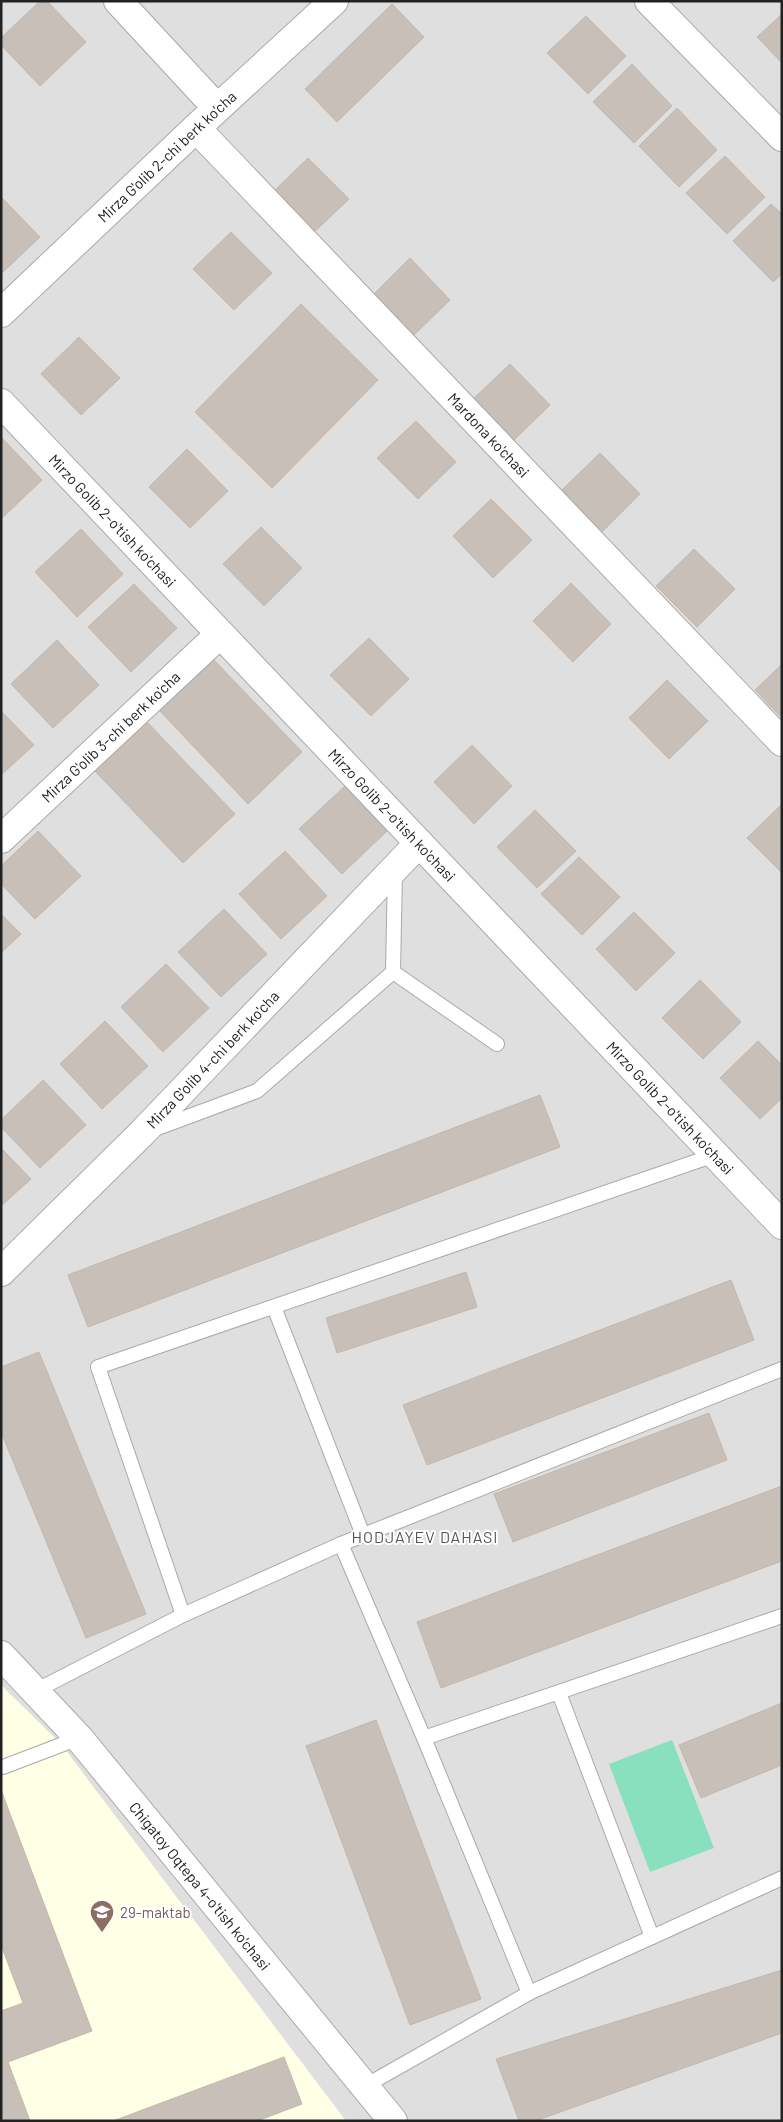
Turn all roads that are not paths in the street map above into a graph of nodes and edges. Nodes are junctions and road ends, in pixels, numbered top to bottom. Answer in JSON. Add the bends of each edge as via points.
{"nodes":[{"id":1,"x":118,"y":1,"type":"edge"},
{"id":2,"x":334,"y":1,"type":"edge"},
{"id":3,"x":649,"y":1,"type":"edge"},
{"id":4,"x":217,"y":108,"type":"junction"},
{"id":5,"x":196,"y":128,"type":"junction"},
{"id":6,"x":782,"y":137,"type":"edge"},
{"id":7,"x":1,"y":313,"type":"edge"},
{"id":8,"x":1,"y":403,"type":"edge"},
{"id":9,"x":220,"y":634,"type":"junction"},
{"id":10,"x":782,"y":742,"type":"edge"},
{"id":11,"x":1,"y":839,"type":"edge"},
{"id":12,"x":419,"y":843,"type":"junction"},
{"id":13,"x":396,"y":867,"type":"junction"},
{"id":14,"x":393,"y":972,"type":"junction"},
{"id":15,"x":497,"y":1044,"type":"dead end"},
{"id":16,"x":142,"y":1133,"type":"junction"},
{"id":17,"x":715,"y":1155,"type":"junction"},
{"id":18,"x":782,"y":1225,"type":"edge"},
{"id":19,"x":1,"y":1272,"type":"edge"},
{"id":20,"x":274,"y":1307,"type":"junction"},
{"id":21,"x":782,"y":1369,"type":"edge"},
{"id":22,"x":363,"y":1535,"type":"junction"},
{"id":23,"x":340,"y":1544,"type":"junction"},
{"id":24,"x":183,"y":1615,"type":"junction"},
{"id":25,"x":782,"y":1616,"type":"edge"},
{"id":26,"x":1,"y":1655,"type":"edge"},
{"id":27,"x":35,"y":1691,"type":"junction"},
{"id":28,"x":559,"y":1693,"type":"junction"},
{"id":29,"x":79,"y":1738,"type":"junction"},
{"id":30,"x":424,"y":1738,"type":"junction"},
{"id":31,"x":3,"y":1767,"type":"dead end"},
{"id":32,"x":782,"y":1878,"type":"edge"},
{"id":33,"x":652,"y":1938,"type":"junction"},
{"id":34,"x":529,"y":1993,"type":"junction"},
{"id":35,"x":365,"y":2086,"type":"junction"},
{"id":36,"x":394,"y":2121,"type":"edge"}],
"edges":[{"from":1,"to":4,"type":"street"},
{"from":2,"to":4,"type":"street","name":"Mirza G'olib 2-chi berk ko'cha"},
{"from":3,"to":6,"type":"street"},
{"from":4,"to":5,"type":"street","name":"Mirza G'olib 2-chi berk ko'cha"},
{"from":5,"to":7,"type":"street","name":"Mirza G'olib 2-chi berk ko'cha"},
{"from":5,"to":10,"type":"street","name":"Mardona ko'chasi"},
{"from":8,"to":9,"type":"street","name":"Mirzo Golib 2-o'tish ko'chasi"},
{"from":9,"to":11,"type":"street","name":"Mirza G'olib 3-chi berk ko'cha"},
{"from":9,"to":12,"type":"street","name":"Mirzo Golib 2-o'tish ko'chasi"},
{"from":12,"to":13,"type":"street","name":"Mirza G'olib 4-chi berk ko'cha"},
{"from":12,"to":17,"type":"street","name":"Mirzo Golib 2-o'tish ko'chasi"},
{"from":13,"to":14,"type":"lane"},
{"from":13,"to":16,"type":"street","name":"Mirza G'olib 4-chi berk ko'cha"},
{"from":14,"to":15,"type":"lane"},
{"from":14,"to":16,"type":"lane","via":[[257,1091]]},
{"from":16,"to":19,"type":"street","name":"Mirza G'olib 4-chi berk ko'cha"},
{"from":17,"to":18,"type":"street","name":"Mirzo Golib 2-o'tish ko'chasi"},
{"from":17,"to":20,"type":"lane"},
{"from":20,"to":22,"type":"lane"},
{"from":20,"to":24,"type":"lane","via":[[98,1367]]},
{"from":21,"to":22,"type":"lane"},
{"from":22,"to":23,"type":"lane"},
{"from":23,"to":24,"type":"lane"},
{"from":23,"to":30,"type":"lane"},
{"from":24,"to":27,"type":"lane"},
{"from":25,"to":28,"type":"lane"},
{"from":26,"to":27,"type":"street","name":"Chigatoy Oqtepa 4-o'tish ko'chasi"},
{"from":27,"to":29,"type":"street","name":"Chigatoy Oqtepa 4-o'tish ko'chasi"},
{"from":28,"to":30,"type":"lane"},
{"from":28,"to":33,"type":"lane"},
{"from":29,"to":31,"type":"lane"},
{"from":29,"to":35,"type":"street","name":"Chigatoy Oqtepa 4-o'tish ko'chasi"},
{"from":30,"to":34,"type":"lane"},
{"from":32,"to":33,"type":"lane"},
{"from":33,"to":34,"type":"lane"},
{"from":34,"to":35,"type":"lane"},
{"from":35,"to":36,"type":"street","name":"Chigatoy Oqtepa 4-o'tish ko'chasi"}]}
